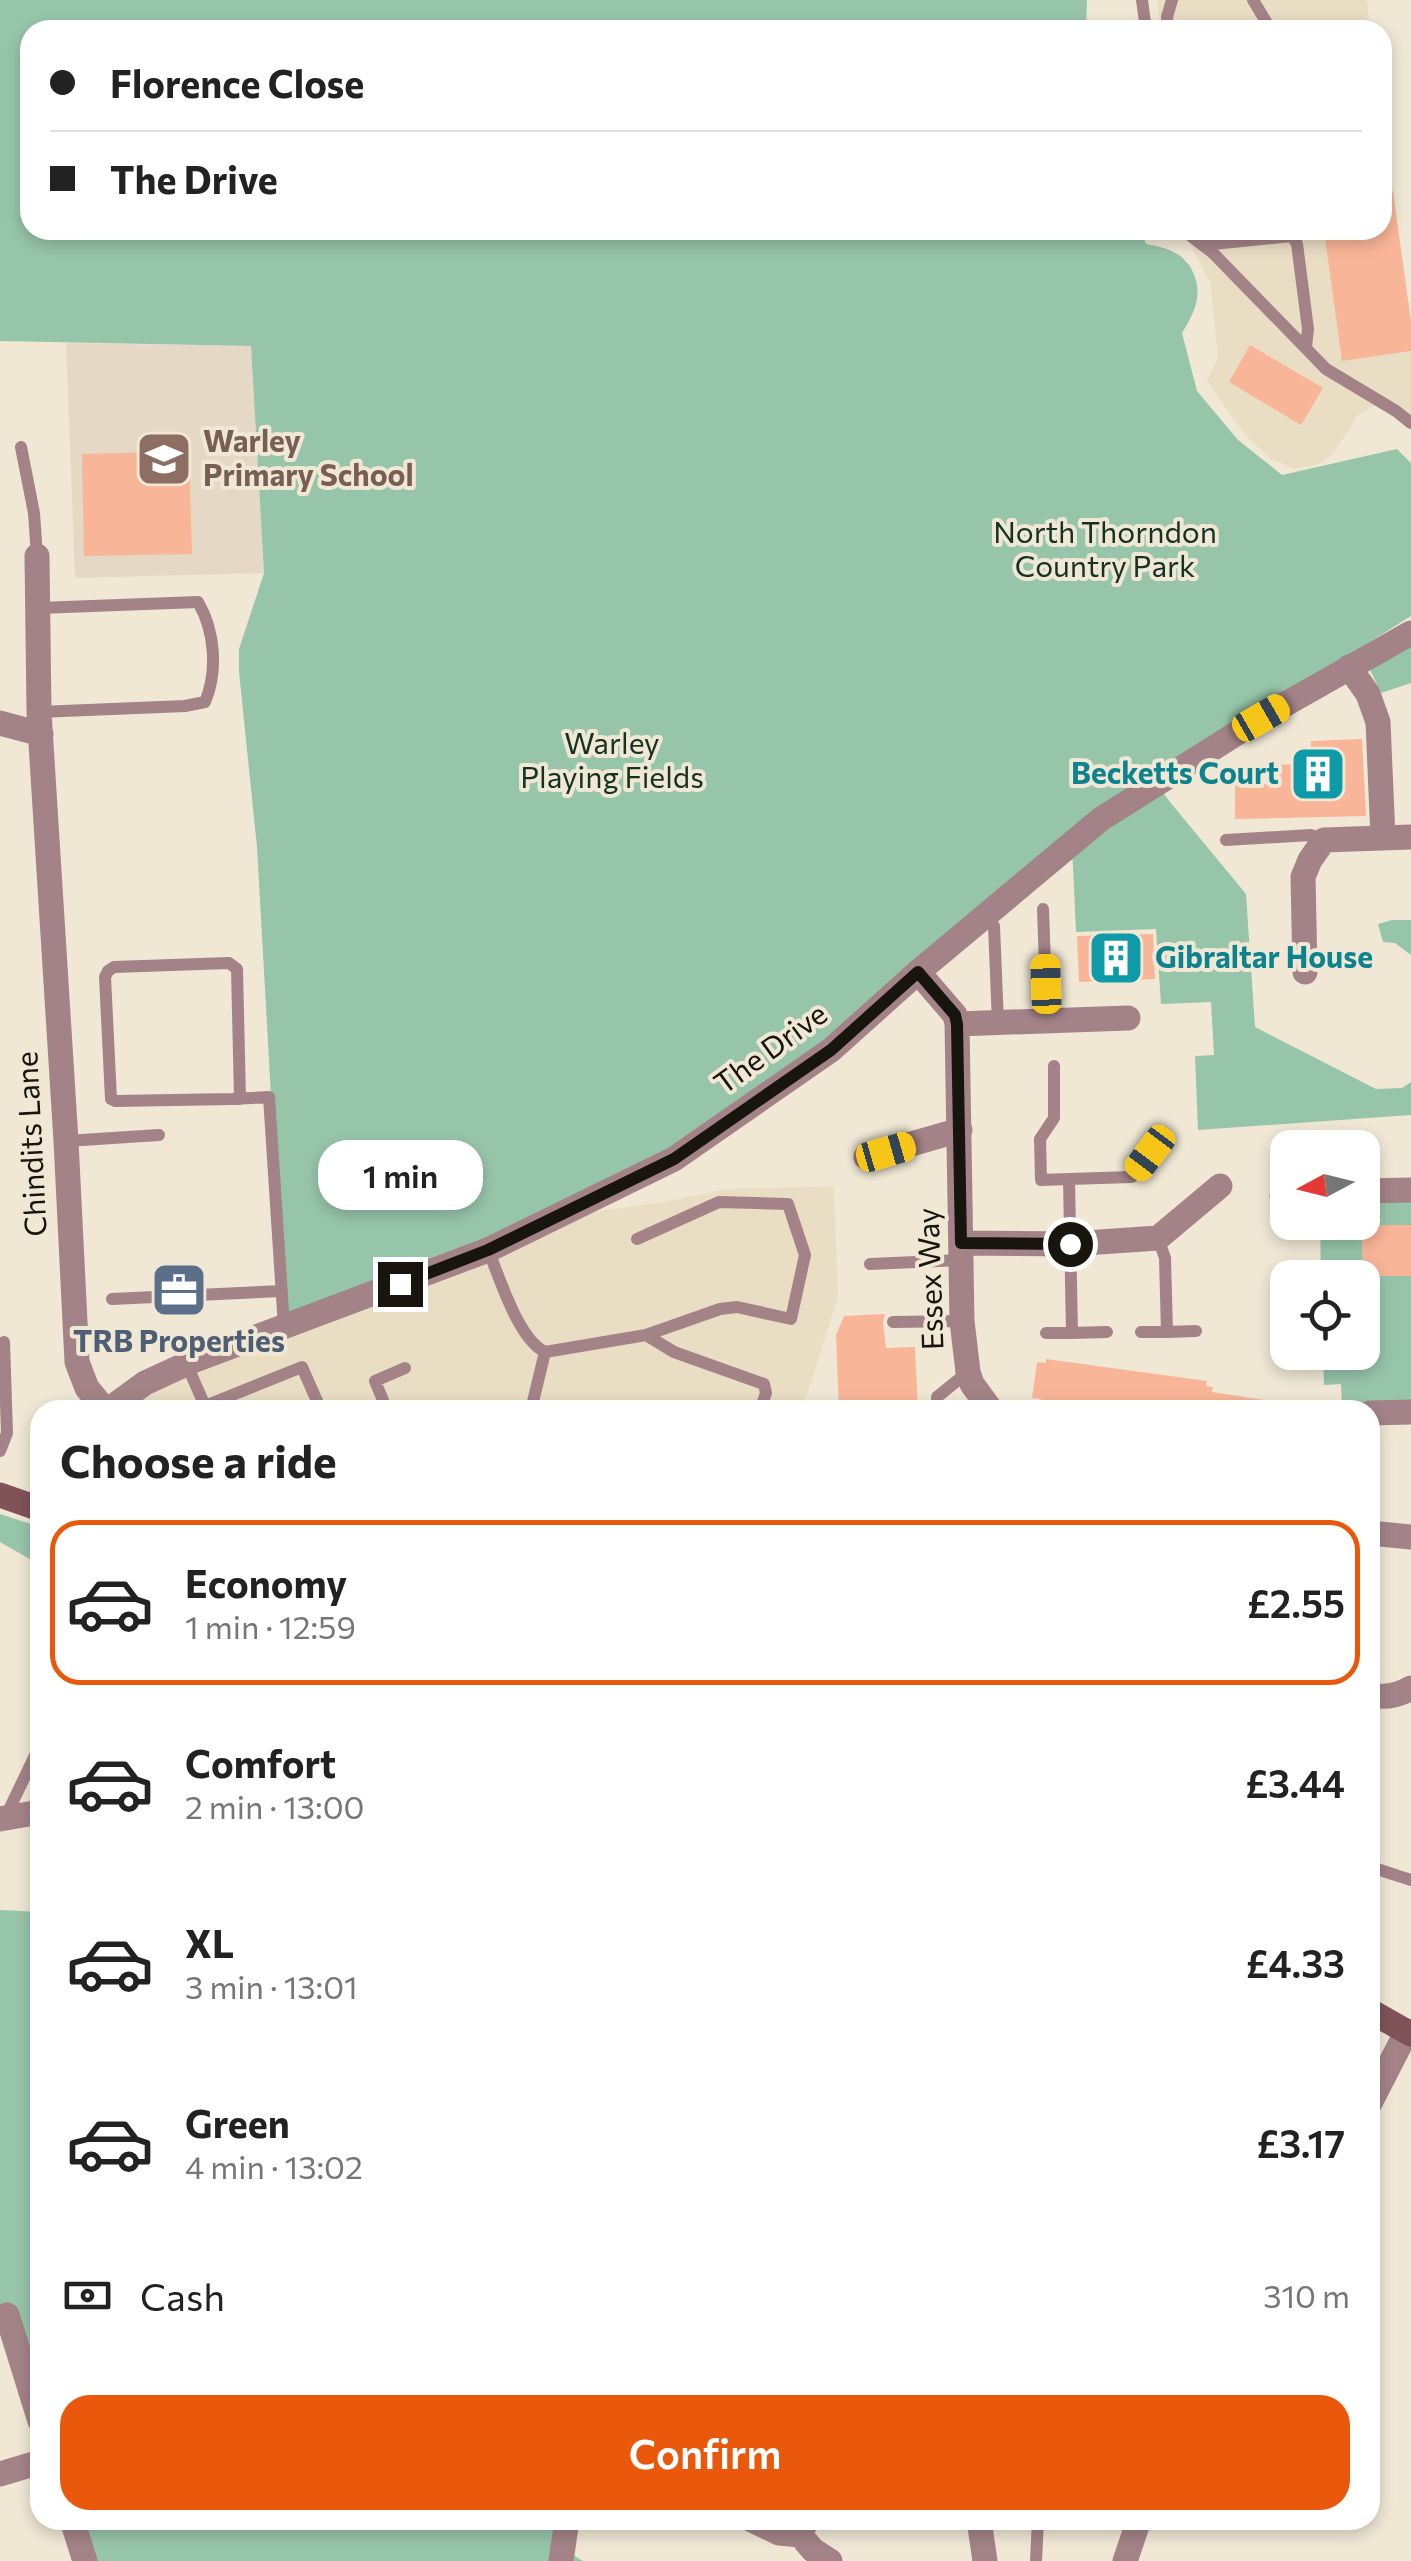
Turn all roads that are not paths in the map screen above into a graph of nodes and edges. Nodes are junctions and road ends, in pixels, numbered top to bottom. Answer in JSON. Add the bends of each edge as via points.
{"nodes":[{"id":1,"x":1195,"y":240,"type":"edge"},
{"id":2,"x":1244,"y":240,"type":"edge"},
{"id":3,"x":1295,"y":240,"type":"edge"},
{"id":4,"x":1202,"y":246,"type":"junction"},
{"id":5,"x":1306,"y":347,"type":"junction"},
{"id":6,"x":1411,"y":423,"type":"edge"},
{"id":7,"x":21,"y":447,"type":"dead end"},
{"id":8,"x":36,"y":556,"type":"joint"},
{"id":9,"x":39,"y":608,"type":"junction"},
{"id":10,"x":1411,"y":634,"type":"edge"},
{"id":11,"x":1349,"y":668,"type":"junction"},
{"id":12,"x":0,"y":723,"type":"edge"},
{"id":13,"x":40,"y":723,"type":"junction"},
{"id":14,"x":1411,"y":837,"type":"edge"},
{"id":15,"x":1382,"y":838,"type":"junction"},
{"id":16,"x":1226,"y":840,"type":"dead end"},
{"id":17,"x":1324,"y":840,"type":"junction"},
{"id":18,"x":1043,"y":909,"type":"dead end"},
{"id":19,"x":994,"y":926,"type":"dead end"},
{"id":20,"x":918,"y":972,"type":"junction"},
{"id":21,"x":1305,"y":972,"type":"dead end"},
{"id":22,"x":1128,"y":1018,"type":"dead end"},
{"id":23,"x":1047,"y":1020,"type":"junction"},
{"id":24,"x":998,"y":1022,"type":"junction"},
{"id":25,"x":957,"y":1024,"type":"junction"},
{"id":26,"x":1054,"y":1066,"type":"dead end"},
{"id":27,"x":240,"y":1099,"type":"junction"},
{"id":28,"x":960,"y":1130,"type":"junction"},
{"id":29,"x":158,"y":1136,"type":"dead end"},
{"id":30,"x":66,"y":1140,"type":"junction"},
{"id":31,"x":1150,"y":1153,"type":"dead end"},
{"id":32,"x":866,"y":1157,"type":"dead end"},
{"id":33,"x":1069,"y":1179,"type":"junction"},
{"id":34,"x":1220,"y":1186,"type":"dead end"},
{"id":35,"x":1411,"y":1190,"type":"edge"},
{"id":36,"x":1380,"y":1191,"type":"edge"},
{"id":37,"x":1158,"y":1238,"type":"junction"},
{"id":38,"x":637,"y":1239,"type":"dead end"},
{"id":39,"x":1070,"y":1244,"type":"junction"},
{"id":40,"x":488,"y":1250,"type":"junction"},
{"id":41,"x":961,"y":1252,"type":"junction"},
{"id":42,"x":870,"y":1264,"type":"dead end"},
{"id":43,"x":281,"y":1292,"type":"junction"},
{"id":44,"x":112,"y":1299,"type":"dead end"},
{"id":45,"x":894,"y":1322,"type":"dead end"},
{"id":46,"x":962,"y":1322,"type":"junction"},
{"id":47,"x":284,"y":1327,"type":"junction"},
{"id":48,"x":1107,"y":1332,"type":"dead end"},
{"id":49,"x":1142,"y":1332,"type":"dead end"},
{"id":50,"x":1168,"y":1332,"type":"junction"},
{"id":51,"x":1196,"y":1332,"type":"dead end"},
{"id":52,"x":1046,"y":1333,"type":"dead end"},
{"id":53,"x":1072,"y":1333,"type":"junction"},
{"id":54,"x":646,"y":1335,"type":"junction"},
{"id":55,"x":4,"y":1342,"type":"dead end"},
{"id":56,"x":545,"y":1352,"type":"junction"},
{"id":57,"x":187,"y":1365,"type":"junction"},
{"id":58,"x":405,"y":1368,"type":"dead end"},
{"id":59,"x":968,"y":1372,"type":"junction"},
{"id":60,"x":98,"y":1400,"type":"edge"},
{"id":61,"x":121,"y":1400,"type":"edge"},
{"id":62,"x":202,"y":1400,"type":"edge"},
{"id":63,"x":220,"y":1400,"type":"edge"},
{"id":64,"x":317,"y":1400,"type":"edge"},
{"id":65,"x":383,"y":1400,"type":"edge"},
{"id":66,"x":533,"y":1400,"type":"edge"},
{"id":67,"x":764,"y":1400,"type":"edge"},
{"id":68,"x":937,"y":1400,"type":"edge"},
{"id":69,"x":984,"y":1400,"type":"edge"},
{"id":70,"x":1411,"y":1412,"type":"edge"},
{"id":71,"x":1380,"y":1414,"type":"edge"},
{"id":72,"x":0,"y":1452,"type":"edge"},
{"id":73,"x":0,"y":1495,"type":"edge"},
{"id":74,"x":30,"y":1506,"type":"edge"},
{"id":75,"x":1380,"y":1535,"type":"edge"},
{"id":76,"x":1411,"y":1537,"type":"edge"},
{"id":77,"x":1411,"y":1688,"type":"edge"},
{"id":78,"x":1380,"y":1697,"type":"edge"},
{"id":79,"x":30,"y":1764,"type":"edge"},
{"id":80,"x":30,"y":1814,"type":"edge"},
{"id":81,"x":2,"y":1819,"type":"edge"},
{"id":82,"x":1380,"y":1872,"type":"edge"},
{"id":83,"x":1411,"y":1880,"type":"edge"},
{"id":84,"x":1380,"y":2016,"type":"edge"},
{"id":85,"x":1409,"y":2032,"type":"edge"},
{"id":86,"x":1380,"y":2085,"type":"edge"},
{"id":87,"x":4,"y":2315,"type":"edge"},
{"id":88,"x":30,"y":2392,"type":"edge"},
{"id":89,"x":30,"y":2465,"type":"edge"},
{"id":90,"x":0,"y":2474,"type":"edge"},
{"id":91,"x":75,"y":2530,"type":"edge"},
{"id":92,"x":805,"y":2530,"type":"edge"},
{"id":93,"x":980,"y":2530,"type":"edge"},
{"id":94,"x":1038,"y":2530,"type":"edge"},
{"id":95,"x":1136,"y":2530,"type":"edge"},
{"id":96,"x":85,"y":2561,"type":"edge"},
{"id":97,"x":830,"y":2561,"type":"edge"},
{"id":98,"x":985,"y":2561,"type":"edge"},
{"id":99,"x":1036,"y":2561,"type":"edge"},
{"id":100,"x":1125,"y":2561,"type":"edge"}],
"edges":[{"from":1,"to":4,"type":"lane"},
{"from":2,"to":4,"type":"lane"},
{"from":3,"to":5,"type":"lane"},
{"from":4,"to":5,"type":"lane"},
{"from":5,"to":6,"type":"lane","via":[[1326,369]]},
{"from":7,"to":8,"type":"lane","name":"Chindits Lane"},
{"from":8,"to":9,"type":"street","name":"Chindits Lane"},
{"from":9,"to":13,"type":"street","name":"Chindits Lane"},
{"from":9,"to":13,"type":"lane","via":[[198,602],[208,618],[213,682],[205,702]]},
{"from":10,"to":11,"type":"street","name":"The Drive"},
{"from":11,"to":15,"type":"street","via":[[1378,722]]},
{"from":11,"to":20,"type":"street","name":"The Drive","via":[[1101,820]]},
{"from":12,"to":13,"type":"street"},
{"from":13,"to":30,"type":"street","name":"Chindits Lane"},
{"from":14,"to":15,"type":"street"},
{"from":15,"to":17,"type":"street"},
{"from":16,"to":17,"type":"lane"},
{"from":17,"to":21,"type":"street","via":[[1302,877]]},
{"from":18,"to":23,"type":"lane"},
{"from":19,"to":24,"type":"lane"},
{"from":20,"to":25,"type":"street"},
{"from":20,"to":40,"type":"street","name":"The Drive","via":[[831,1050],[674,1159]]},
{"from":22,"to":23,"type":"street"},
{"from":23,"to":24,"type":"street"},
{"from":24,"to":25,"type":"street"},
{"from":25,"to":28,"type":"street","name":"Essex Way"},
{"from":26,"to":33,"type":"lane","via":[[1054,1118],[1040,1139],[1041,1180]]},
{"from":27,"to":27,"type":"lane","via":[[112,1099],[108,970],[234,965]]},
{"from":27,"to":43,"type":"lane","via":[[269,1097]]},
{"from":28,"to":32,"type":"street"},
{"from":28,"to":41,"type":"street","name":"Essex Way"},
{"from":29,"to":30,"type":"lane"},
{"from":30,"to":60,"type":"street","name":"Chindits Lane","via":[[76,1362]]},
{"from":31,"to":33,"type":"lane","via":[[1132,1176]]},
{"from":33,"to":39,"type":"lane"},
{"from":34,"to":37,"type":"street"},
{"from":35,"to":36,"type":"street"},
{"from":37,"to":39,"type":"street"},
{"from":37,"to":50,"type":"lane"},
{"from":38,"to":54,"type":"lane","via":[[720,1202],[788,1204],[805,1256],[790,1319],[720,1308]]},
{"from":39,"to":41,"type":"street"},
{"from":39,"to":53,"type":"lane"},
{"from":40,"to":47,"type":"street","name":"The Drive"},
{"from":40,"to":56,"type":"lane","via":[[524,1330]]},
{"from":41,"to":42,"type":"lane"},
{"from":41,"to":46,"type":"street","name":"Essex Way"},
{"from":43,"to":44,"type":"lane"},
{"from":43,"to":47,"type":"lane"},
{"from":45,"to":46,"type":"lane"},
{"from":46,"to":59,"type":"street","name":"Essex Way"},
{"from":47,"to":57,"type":"street","name":"The Drive"},
{"from":48,"to":53,"type":"lane"},
{"from":49,"to":50,"type":"lane"},
{"from":50,"to":51,"type":"lane"},
{"from":52,"to":53,"type":"lane"},
{"from":54,"to":56,"type":"lane"},
{"from":54,"to":67,"type":"lane","via":[[764,1384]]},
{"from":55,"to":72,"type":"lane","via":[[6,1433]]},
{"from":56,"to":66,"type":"lane"},
{"from":57,"to":61,"type":"street","name":"The Drive"},
{"from":57,"to":62,"type":"lane"},
{"from":58,"to":65,"type":"lane","via":[[375,1381]]},
{"from":59,"to":68,"type":"lane"},
{"from":59,"to":69,"type":"street","name":"Essex Way"},
{"from":63,"to":64,"type":"lane","via":[[302,1366]]},
{"from":70,"to":71,"type":"street"},
{"from":73,"to":74,"type":"main road"},
{"from":75,"to":76,"type":"street"},
{"from":77,"to":78,"type":"street"},
{"from":79,"to":81,"type":"lane"},
{"from":80,"to":81,"type":"street"},
{"from":82,"to":83,"type":"lane"},
{"from":84,"to":85,"type":"main road"},
{"from":85,"to":86,"type":"street"},
{"from":87,"to":88,"type":"street"},
{"from":89,"to":90,"type":"street"},
{"from":91,"to":96,"type":"street"},
{"from":92,"to":97,"type":"street","via":[[813,2550]]},
{"from":93,"to":98,"type":"street"},
{"from":94,"to":99,"type":"lane"},
{"from":95,"to":100,"type":"street"}]}
